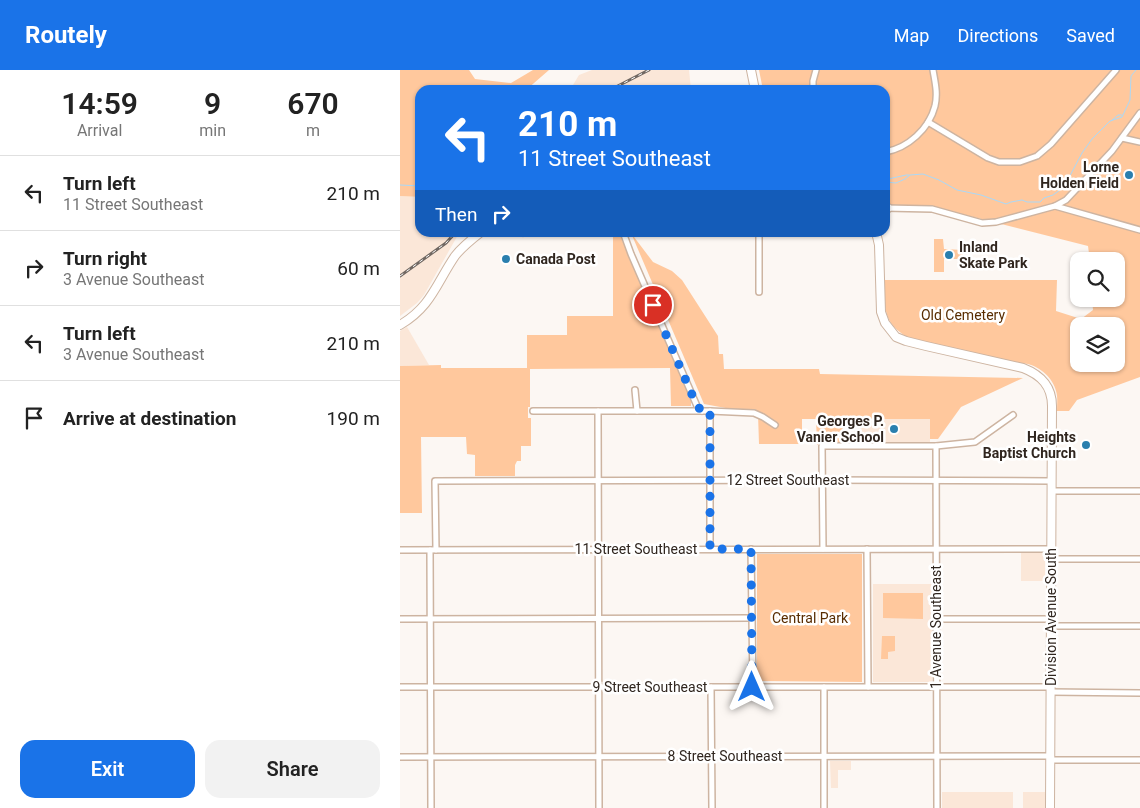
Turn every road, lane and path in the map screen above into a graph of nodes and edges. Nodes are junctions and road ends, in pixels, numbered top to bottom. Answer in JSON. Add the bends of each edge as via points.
{"nodes":[{"id":1,"x":751,"y":70,"type":"edge"},
{"id":2,"x":816,"y":70,"type":"edge"},
{"id":3,"x":933,"y":70,"type":"edge"},
{"id":4,"x":1116,"y":70,"type":"edge"},
{"id":5,"x":754,"y":85,"type":"edge"},
{"id":6,"x":813,"y":85,"type":"edge"},
{"id":7,"x":1140,"y":112,"type":"edge"},
{"id":8,"x":928,"y":122,"type":"junction"},
{"id":9,"x":1122,"y":138,"type":"junction"},
{"id":10,"x":1140,"y":142,"type":"edge"},
{"id":11,"x":890,"y":150,"type":"edge"},
{"id":12,"x":1066,"y":200,"type":"junction"},
{"id":13,"x":1055,"y":206,"type":"junction"},
{"id":14,"x":890,"y":209,"type":"edge"},
{"id":15,"x":1067,"y":209,"type":"junction"},
{"id":16,"x":1140,"y":230,"type":"edge"},
{"id":17,"x":476,"y":237,"type":"edge"},
{"id":18,"x":625,"y":237,"type":"edge"},
{"id":19,"x":759,"y":237,"type":"edge"},
{"id":20,"x":877,"y":237,"type":"edge"},
{"id":21,"x":759,"y":292,"type":"dead end"},
{"id":22,"x":400,"y":326,"type":"edge"},
{"id":23,"x":636,"y":390,"type":"dead end"},
{"id":24,"x":533,"y":411,"type":"dead end"},
{"id":25,"x":598,"y":411,"type":"junction"},
{"id":26,"x":637,"y":411,"type":"junction"},
{"id":27,"x":702,"y":411,"type":"junction"},
{"id":28,"x":710,"y":411,"type":"junction"},
{"id":29,"x":1013,"y":415,"type":"dead end"},
{"id":30,"x":775,"y":425,"type":"dead end"},
{"id":31,"x":936,"y":446,"type":"junction"},
{"id":32,"x":710,"y":480,"type":"junction"},
{"id":33,"x":823,"y":480,"type":"junction"},
{"id":34,"x":598,"y":481,"type":"junction"},
{"id":35,"x":936,"y":481,"type":"junction"},
{"id":36,"x":1052,"y":481,"type":"junction"},
{"id":37,"x":1052,"y":491,"type":"junction"},
{"id":38,"x":1140,"y":491,"type":"edge"},
{"id":39,"x":1052,"y":548,"type":"junction"},
{"id":40,"x":710,"y":549,"type":"junction"},
{"id":41,"x":751,"y":549,"type":"junction"},
{"id":42,"x":823,"y":549,"type":"junction"},
{"id":43,"x":867,"y":549,"type":"junction"},
{"id":44,"x":936,"y":549,"type":"junction"},
{"id":45,"x":400,"y":550,"type":"edge"},
{"id":46,"x":433,"y":550,"type":"junction"},
{"id":47,"x":598,"y":550,"type":"junction"},
{"id":48,"x":1051,"y":559,"type":"junction"},
{"id":49,"x":1140,"y":559,"type":"edge"},
{"id":50,"x":598,"y":618,"type":"junction"},
{"id":51,"x":752,"y":618,"type":"junction"},
{"id":52,"x":400,"y":619,"type":"edge"},
{"id":53,"x":431,"y":619,"type":"junction"},
{"id":54,"x":936,"y":619,"type":"junction"},
{"id":55,"x":1051,"y":622,"type":"junction"},
{"id":56,"x":1140,"y":626,"type":"edge"},
{"id":57,"x":400,"y":687,"type":"edge"},
{"id":58,"x":431,"y":687,"type":"junction"},
{"id":59,"x":598,"y":687,"type":"junction"},
{"id":60,"x":711,"y":687,"type":"junction"},
{"id":61,"x":752,"y":687,"type":"junction"},
{"id":62,"x":824,"y":687,"type":"junction"},
{"id":63,"x":868,"y":687,"type":"junction"},
{"id":64,"x":936,"y":687,"type":"junction"},
{"id":65,"x":1051,"y":690,"type":"junction"},
{"id":66,"x":1140,"y":692,"type":"edge"},
{"id":67,"x":598,"y":756,"type":"junction"},
{"id":68,"x":711,"y":756,"type":"junction"},
{"id":69,"x":824,"y":756,"type":"junction"},
{"id":70,"x":937,"y":756,"type":"junction"},
{"id":71,"x":400,"y":757,"type":"edge"},
{"id":72,"x":431,"y":757,"type":"junction"},
{"id":73,"x":1050,"y":758,"type":"junction"},
{"id":74,"x":1140,"y":760,"type":"edge"},
{"id":75,"x":431,"y":808,"type":"edge"},
{"id":76,"x":599,"y":808,"type":"edge"},
{"id":77,"x":712,"y":808,"type":"edge"},
{"id":78,"x":824,"y":808,"type":"edge"},
{"id":79,"x":937,"y":808,"type":"edge"},
{"id":80,"x":1050,"y":808,"type":"edge"}],
"edges":[{"from":1,"to":5,"type":"street"},
{"from":2,"to":6,"type":"street"},
{"from":3,"to":8,"type":"street","via":[[936,96]]},
{"from":4,"to":8,"type":"street","via":[[1051,144],[1037,156],[1020,162],[999,162],[988,158]]},
{"from":7,"to":9,"type":"street"},
{"from":8,"to":11,"type":"street","via":[[918,136]]},
{"from":9,"to":10,"type":"street"},
{"from":9,"to":12,"type":"street"},
{"from":12,"to":13,"type":"street"},
{"from":12,"to":15,"type":"street"},
{"from":13,"to":14,"type":"street","via":[[988,224],[932,209]]},
{"from":13,"to":15,"type":"street"},
{"from":15,"to":16,"type":"street"},
{"from":17,"to":22,"type":"street","via":[[456,255],[426,304]]},
{"from":18,"to":27,"type":"street","via":[[697,406]]},
{"from":19,"to":21,"type":"street"},
{"from":20,"to":36,"type":"street","name":"Division Avenue South","via":[[882,318],[896,337],[1023,368],[1046,383],[1052,399]]},
{"from":23,"to":26,"type":"street"},
{"from":24,"to":25,"type":"street"},
{"from":25,"to":26,"type":"street"},
{"from":25,"to":34,"type":"street"},
{"from":26,"to":27,"type":"street"},
{"from":27,"to":28,"type":"street"},
{"from":28,"to":30,"type":"street","via":[[754,413]]},
{"from":28,"to":32,"type":"street"},
{"from":29,"to":31,"type":"street","via":[[975,442]]},
{"from":31,"to":33,"type":"street","via":[[822,446]]},
{"from":31,"to":35,"type":"street","name":"1 Avenue Southeast"},
{"from":32,"to":33,"type":"street","name":"12 Street Southeast"},
{"from":32,"to":34,"type":"street","name":"12 Street Southeast"},
{"from":32,"to":40,"type":"street"},
{"from":33,"to":35,"type":"street","name":"12 Street Southeast"},
{"from":33,"to":42,"type":"street"},
{"from":34,"to":46,"type":"street","name":"12 Street Southeast","via":[[435,481]]},
{"from":34,"to":47,"type":"street"},
{"from":35,"to":36,"type":"street","name":"12 Street Southeast"},
{"from":35,"to":44,"type":"street","name":"1 Avenue Southeast"},
{"from":36,"to":37,"type":"street","name":"Division Avenue South"},
{"from":37,"to":38,"type":"street"},
{"from":37,"to":39,"type":"street","name":"Division Avenue South"},
{"from":39,"to":44,"type":"street","name":"11 Street Southeast"},
{"from":39,"to":48,"type":"street","name":"Division Avenue South"},
{"from":40,"to":41,"type":"street","name":"11 Street Southeast"},
{"from":40,"to":47,"type":"street","name":"11 Street Southeast"},
{"from":41,"to":42,"type":"street","name":"11 Street Southeast"},
{"from":41,"to":51,"type":"street"},
{"from":42,"to":43,"type":"street","name":"11 Street Southeast"},
{"from":43,"to":44,"type":"street","name":"11 Street Southeast"},
{"from":43,"to":63,"type":"street"},
{"from":44,"to":54,"type":"street","name":"1 Avenue Southeast"},
{"from":45,"to":46,"type":"street","name":"11 Street Southeast"},
{"from":46,"to":47,"type":"street","name":"11 Street Southeast"},
{"from":46,"to":53,"type":"street"},
{"from":47,"to":50,"type":"street"},
{"from":48,"to":49,"type":"street"},
{"from":48,"to":55,"type":"street","name":"Division Avenue South"},
{"from":50,"to":51,"type":"street"},
{"from":50,"to":53,"type":"street"},
{"from":50,"to":59,"type":"street"},
{"from":51,"to":61,"type":"street"},
{"from":52,"to":53,"type":"street"},
{"from":53,"to":58,"type":"street"},
{"from":54,"to":55,"type":"street"},
{"from":54,"to":64,"type":"street","name":"1 Avenue Southeast"},
{"from":55,"to":56,"type":"street"},
{"from":55,"to":65,"type":"street","name":"Division Avenue South"},
{"from":57,"to":58,"type":"street","name":"9 Street Southeast"},
{"from":58,"to":59,"type":"street","name":"9 Street Southeast"},
{"from":58,"to":72,"type":"street"},
{"from":59,"to":60,"type":"street","name":"9 Street Southeast"},
{"from":59,"to":67,"type":"street"},
{"from":60,"to":61,"type":"street","name":"9 Street Southeast"},
{"from":60,"to":68,"type":"street"},
{"from":61,"to":62,"type":"street","name":"9 Street Southeast"},
{"from":62,"to":63,"type":"street","name":"9 Street Southeast"},
{"from":62,"to":69,"type":"street"},
{"from":63,"to":64,"type":"street","name":"9 Street Southeast"},
{"from":64,"to":65,"type":"street","name":"9 Street Southeast"},
{"from":64,"to":70,"type":"street","name":"1 Avenue Southeast"},
{"from":65,"to":66,"type":"street","name":"9 Street Southeast"},
{"from":65,"to":73,"type":"street","name":"Division Avenue South"},
{"from":67,"to":68,"type":"street","name":"8 Street Southeast"},
{"from":67,"to":72,"type":"street","name":"8 Street Southeast"},
{"from":67,"to":76,"type":"street"},
{"from":68,"to":69,"type":"street","name":"8 Street Southeast"},
{"from":68,"to":77,"type":"street"},
{"from":69,"to":70,"type":"street","name":"8 Street Southeast"},
{"from":69,"to":78,"type":"street"},
{"from":70,"to":73,"type":"street","name":"8 Street Southeast"},
{"from":70,"to":79,"type":"street","name":"1 Avenue Southeast"},
{"from":71,"to":72,"type":"street","name":"8 Street Southeast"},
{"from":72,"to":75,"type":"street"},
{"from":73,"to":74,"type":"street","name":"8 Street Southeast"},
{"from":73,"to":80,"type":"street","name":"Division Avenue South"}]}
